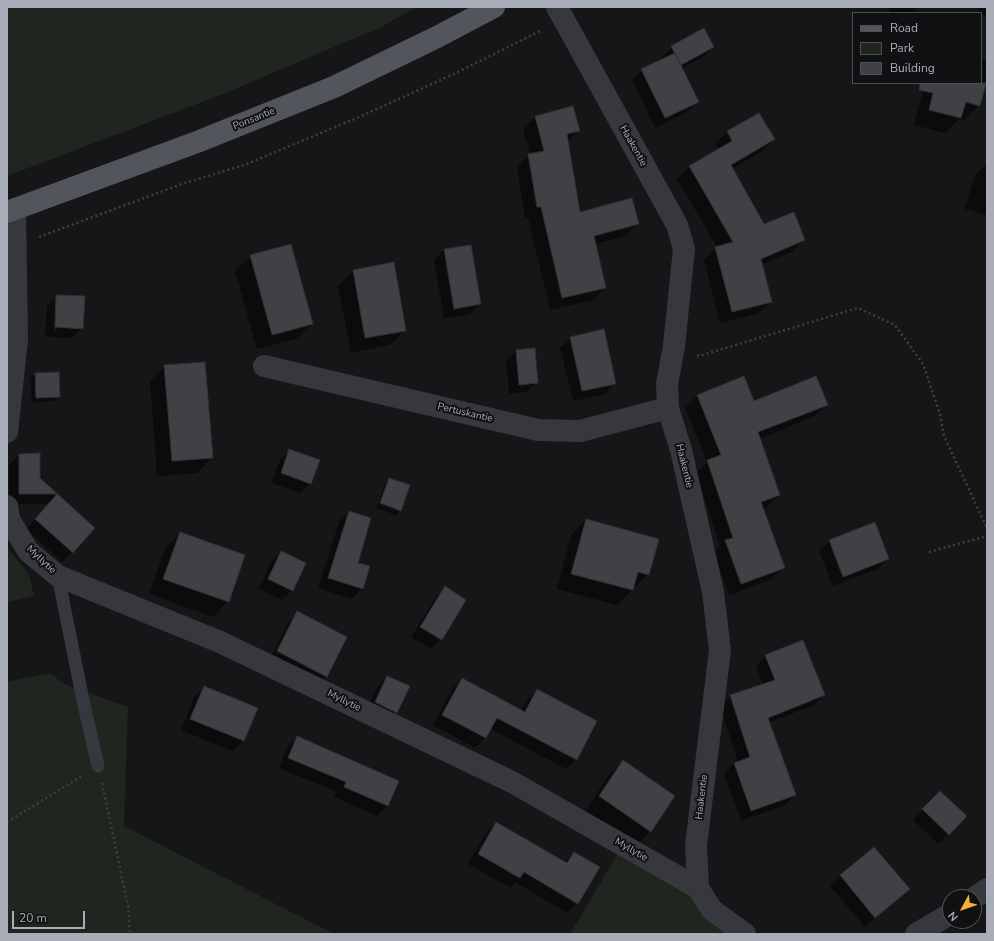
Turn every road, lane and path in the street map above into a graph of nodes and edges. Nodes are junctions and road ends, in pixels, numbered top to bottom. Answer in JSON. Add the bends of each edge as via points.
{"nodes":[{"id":1,"x":494,"y":7,"type":"edge"},
{"id":2,"x":561,"y":13,"type":"edge"},
{"id":3,"x":11,"y":211,"type":"edge"},
{"id":4,"x":14,"y":249,"type":"junction"},
{"id":5,"x":674,"y":346,"type":"junction"},
{"id":6,"x":264,"y":366,"type":"dead end"},
{"id":7,"x":668,"y":408,"type":"junction"},
{"id":8,"x":7,"y":432,"type":"edge"},
{"id":9,"x":7,"y":506,"type":"edge"},
{"id":10,"x":987,"y":528,"type":"edge"},
{"id":11,"x":987,"y":536,"type":"edge"},
{"id":12,"x":929,"y":552,"type":"dead end"},
{"id":13,"x":58,"y":576,"type":"junction"},
{"id":14,"x":98,"y":766,"type":"junction"},
{"id":15,"x":7,"y":822,"type":"edge"},
{"id":16,"x":698,"y":888,"type":"junction"},
{"id":17,"x":942,"y":919,"type":"edge"},
{"id":18,"x":130,"y":934,"type":"edge"},
{"id":19,"x":745,"y":934,"type":"edge"},
{"id":20,"x":916,"y":934,"type":"edge"}],
"edges":[{"from":1,"to":3,"type":"main road","name":"Ponsantie","via":[[334,87],[197,142]]},
{"from":2,"to":4,"type":"path","via":[[456,73],[357,118],[250,162],[59,229]]},
{"from":2,"to":5,"type":"street","name":"Haakentie","via":[[676,225],[684,249]]},
{"from":3,"to":4,"type":"street"},
{"from":4,"to":8,"type":"street","via":[[17,340]]},
{"from":5,"to":7,"type":"street","name":"Haakentie","via":[[667,384]]},
{"from":5,"to":10,"type":"path","via":[[699,356],[858,308],[895,325],[923,364],[940,414],[944,436]]},
{"from":6,"to":7,"type":"street","name":"Pertuskantie","via":[[538,430],[580,431]]},
{"from":7,"to":16,"type":"street","name":"Haakentie","via":[[681,450],[713,592],[720,650],[696,845]]},
{"from":9,"to":13,"type":"street","name":"Myllytie","via":[[9,519],[28,551]]},
{"from":11,"to":12,"type":"path"},
{"from":13,"to":14,"type":"lane"},
{"from":13,"to":16,"type":"street","name":"Myllytie","via":[[220,642],[505,779]]},
{"from":14,"to":15,"type":"path"},
{"from":14,"to":18,"type":"path","via":[[128,906]]},
{"from":16,"to":19,"type":"street","name":"Haakentie","via":[[712,910]]},
{"from":17,"to":20,"type":"street"}]}
